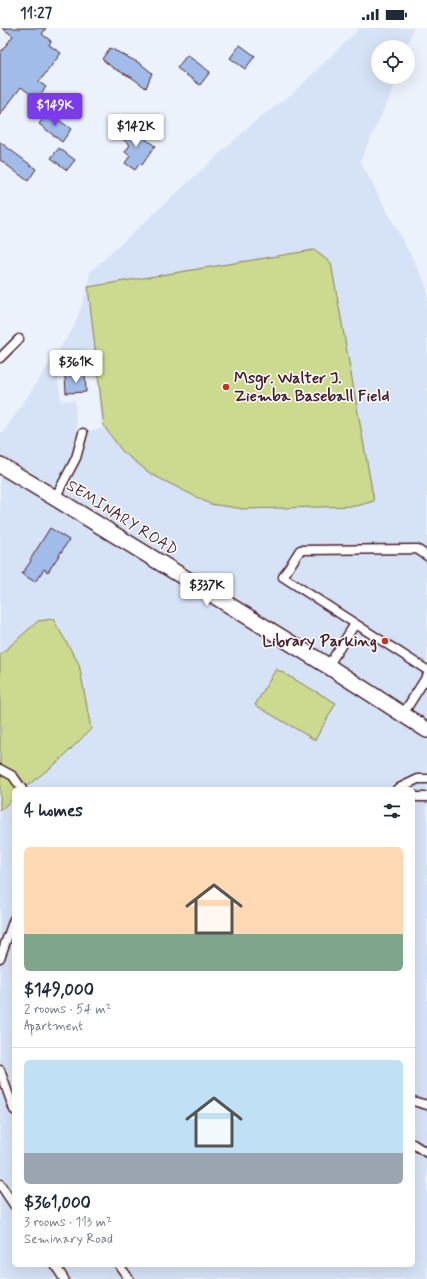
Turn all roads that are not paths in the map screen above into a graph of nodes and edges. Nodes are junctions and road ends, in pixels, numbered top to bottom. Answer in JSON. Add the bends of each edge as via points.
{"nodes":[{"id":1,"x":19,"y":339,"type":"dead end"},
{"id":2,"x":0,"y":358,"type":"edge"},
{"id":3,"x":83,"y":433,"type":"dead end"},
{"id":4,"x":0,"y":465,"type":"edge"},
{"id":5,"x":55,"y":498,"type":"junction"},
{"id":6,"x":427,"y":556,"type":"edge"},
{"id":7,"x":355,"y":624,"type":"junction"},
{"id":8,"x":328,"y":666,"type":"junction"},
{"id":9,"x":427,"y":670,"type":"edge"},
{"id":10,"x":427,"y":676,"type":"edge"},
{"id":11,"x":403,"y":714,"type":"junction"},
{"id":12,"x":427,"y":730,"type":"edge"},
{"id":13,"x":0,"y":769,"type":"edge"},
{"id":14,"x":427,"y":779,"type":"edge"},
{"id":15,"x":21,"y":787,"type":"edge"},
{"id":16,"x":401,"y":787,"type":"edge"},
{"id":17,"x":415,"y":796,"type":"edge"},
{"id":18,"x":427,"y":797,"type":"edge"},
{"id":19,"x":12,"y":925,"type":"edge"},
{"id":20,"x":0,"y":958,"type":"edge"},
{"id":21,"x":1,"y":1075,"type":"edge"},
{"id":22,"x":415,"y":1102,"type":"edge"},
{"id":23,"x":12,"y":1105,"type":"edge"},
{"id":24,"x":427,"y":1105,"type":"edge"},
{"id":25,"x":415,"y":1145,"type":"edge"},
{"id":26,"x":427,"y":1153,"type":"edge"},
{"id":27,"x":0,"y":1184,"type":"edge"},
{"id":28,"x":12,"y":1202,"type":"edge"},
{"id":29,"x":56,"y":1267,"type":"edge"},
{"id":30,"x":120,"y":1267,"type":"edge"},
{"id":31,"x":64,"y":1279,"type":"edge"},
{"id":32,"x":129,"y":1279,"type":"edge"}],
"edges":[{"from":1,"to":2,"type":"lane"},
{"from":3,"to":5,"type":"lane","via":[[76,458]]},
{"from":4,"to":5,"type":"street","name":"SEMINARY ROAD"},
{"from":5,"to":8,"type":"street","name":"SEMINARY ROAD"},
{"from":6,"to":7,"type":"lane","via":[[417,549],[300,550],[283,577]]},
{"from":7,"to":8,"type":"lane"},
{"from":7,"to":9,"type":"lane"},
{"from":8,"to":11,"type":"street","name":"SEMINARY ROAD"},
{"from":10,"to":11,"type":"lane"},
{"from":11,"to":12,"type":"street","name":"SEMINARY ROAD"},
{"from":13,"to":15,"type":"lane","via":[[13,776]]},
{"from":14,"to":16,"type":"lane","via":[[418,779]]},
{"from":17,"to":18,"type":"lane"},
{"from":19,"to":20,"type":"lane"},
{"from":21,"to":23,"type":"lane"},
{"from":22,"to":24,"type":"lane"},
{"from":25,"to":26,"type":"lane"},
{"from":27,"to":28,"type":"lane"},
{"from":29,"to":31,"type":"lane"},
{"from":30,"to":32,"type":"lane"}]}
